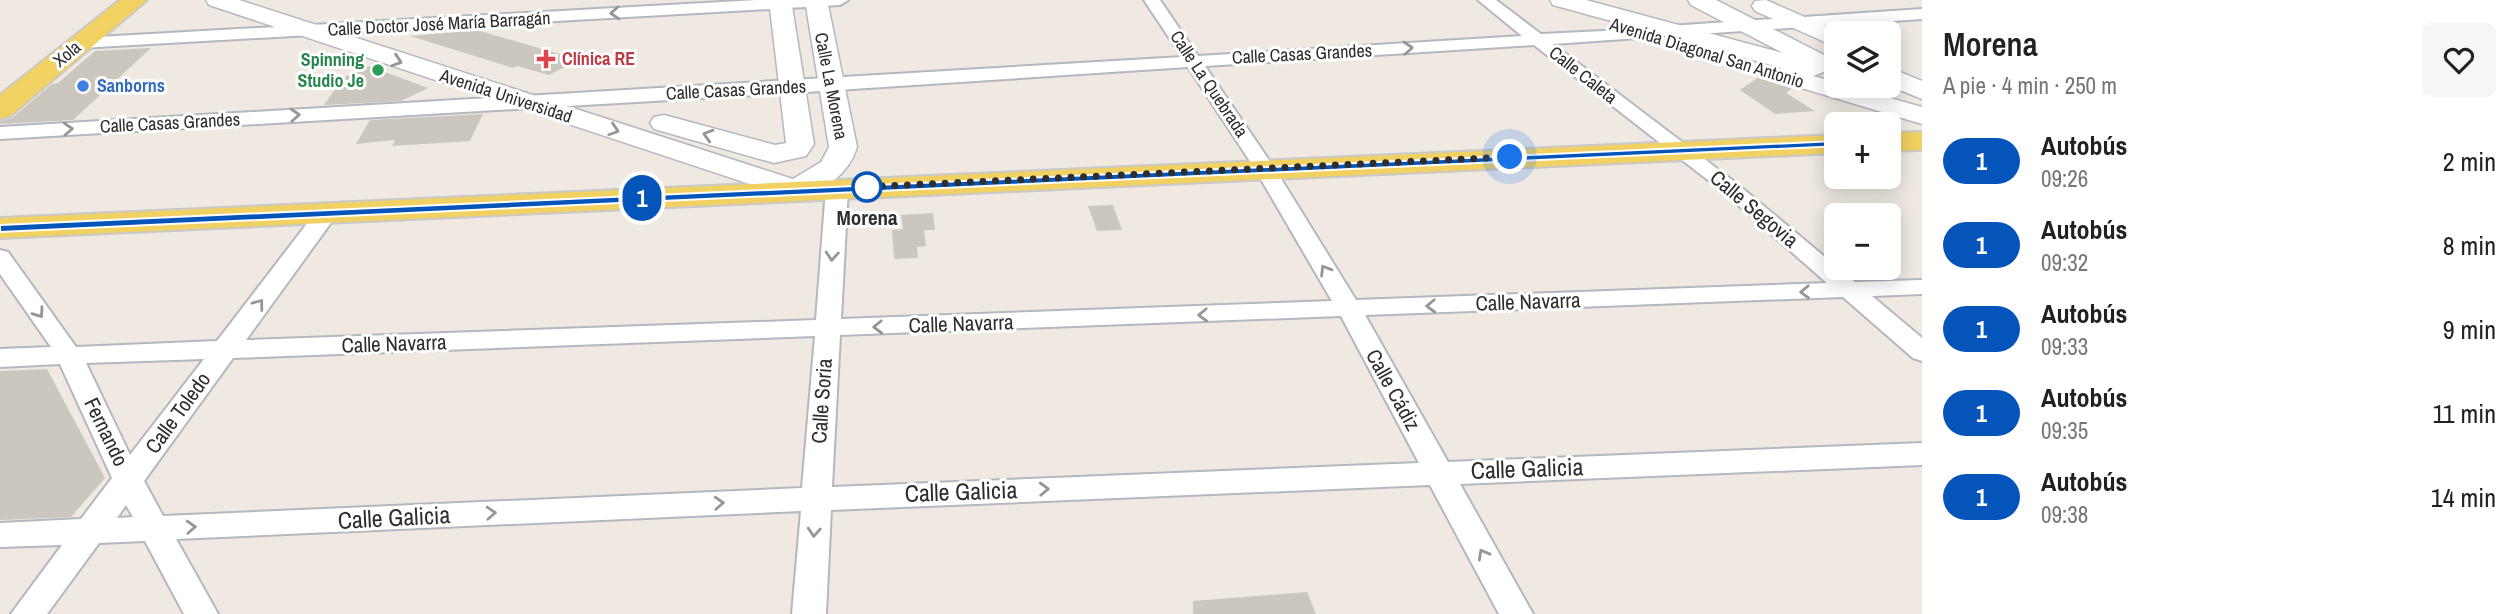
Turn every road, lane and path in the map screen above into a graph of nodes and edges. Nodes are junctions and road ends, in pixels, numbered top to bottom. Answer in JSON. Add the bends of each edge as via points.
{"nodes":[{"id":1,"x":105,"y":0,"type":"edge"},
{"id":2,"x":135,"y":0,"type":"edge"},
{"id":3,"x":217,"y":0,"type":"edge"},
{"id":4,"x":266,"y":0,"type":"edge"},
{"id":5,"x":824,"y":0,"type":"edge"},
{"id":6,"x":1152,"y":0,"type":"edge"},
{"id":7,"x":1486,"y":0,"type":"edge"},
{"id":8,"x":1532,"y":0,"type":"edge"},
{"id":9,"x":1562,"y":0,"type":"edge"},
{"id":10,"x":1699,"y":0,"type":"edge"},
{"id":11,"x":1731,"y":0,"type":"edge"},
{"id":12,"x":1750,"y":0,"type":"edge"},
{"id":13,"x":1859,"y":0,"type":"edge"},
{"id":14,"x":780,"y":2,"type":"edge"},
{"id":15,"x":1922,"y":14,"type":"edge"},
{"id":16,"x":1893,"y":15,"type":"junction"},
{"id":17,"x":1787,"y":22,"type":"junction"},
{"id":18,"x":1749,"y":25,"type":"junction"},
{"id":19,"x":358,"y":28,"type":"junction"},
{"id":20,"x":1922,"y":28,"type":"edge"},
{"id":21,"x":307,"y":31,"type":"junction"},
{"id":22,"x":1669,"y":31,"type":"junction"},
{"id":23,"x":1639,"y":33,"type":"junction"},
{"id":24,"x":1824,"y":36,"type":"edge"},
{"id":25,"x":1538,"y":40,"type":"junction"},
{"id":26,"x":80,"y":43,"type":"junction"},
{"id":27,"x":1824,"y":43,"type":"edge"},
{"id":28,"x":1194,"y":61,"type":"junction"},
{"id":29,"x":1901,"y":71,"type":"edge"},
{"id":30,"x":1901,"y":81,"type":"edge"},
{"id":31,"x":1922,"y":81,"type":"edge"},
{"id":32,"x":0,"y":83,"type":"edge"},
{"id":33,"x":830,"y":85,"type":"junction"},
{"id":34,"x":791,"y":88,"type":"junction"},
{"id":35,"x":1922,"y":91,"type":"edge"},
{"id":36,"x":578,"y":98,"type":"junction"},
{"id":37,"x":523,"y":102,"type":"junction"},
{"id":38,"x":0,"y":110,"type":"edge"},
{"id":39,"x":1922,"y":116,"type":"edge"},
{"id":40,"x":0,"y":133,"type":"edge"},
{"id":41,"x":1922,"y":141,"type":"edge"},
{"id":42,"x":1901,"y":142,"type":"edge"},
{"id":43,"x":1824,"y":144,"type":"edge"},
{"id":44,"x":1680,"y":150,"type":"junction"},
{"id":45,"x":774,"y":154,"type":"joint"},
{"id":46,"x":1265,"y":169,"type":"junction"},
{"id":47,"x":837,"y":188,"type":"junction"},
{"id":48,"x":795,"y":190,"type":"junction"},
{"id":49,"x":327,"y":213,"type":"junction"},
{"id":50,"x":0,"y":228,"type":"edge"},
{"id":51,"x":0,"y":257,"type":"edge"},
{"id":52,"x":1922,"y":287,"type":"edge"},
{"id":53,"x":1849,"y":290,"type":"junction"},
{"id":54,"x":1349,"y":309,"type":"junction"},
{"id":55,"x":827,"y":329,"type":"junction"},
{"id":56,"x":224,"y":350,"type":"junction"},
{"id":57,"x":1922,"y":352,"type":"edge"},
{"id":58,"x":69,"y":355,"type":"junction"},
{"id":59,"x":0,"y":358,"type":"edge"},
{"id":60,"x":1922,"y":454,"type":"edge"},
{"id":61,"x":1439,"y":473,"type":"junction"},
{"id":62,"x":128,"y":480,"type":"junction"},
{"id":63,"x":816,"y":499,"type":"junction"},
{"id":64,"x":155,"y":529,"type":"junction"},
{"id":65,"x":89,"y":532,"type":"junction"},
{"id":66,"x":0,"y":536,"type":"edge"},
{"id":67,"x":28,"y":614,"type":"edge"},
{"id":68,"x":201,"y":614,"type":"edge"},
{"id":69,"x":808,"y":614,"type":"edge"},
{"id":70,"x":1516,"y":614,"type":"edge"}],
"edges":[{"from":1,"to":32,"type":"main road","name":"Xola"},
{"from":2,"to":26,"type":"main road","name":"Xola"},
{"from":3,"to":21,"type":"street","name":"Avenida Universidad"},
{"from":4,"to":19,"type":"street","name":"Avenida Universidad"},
{"from":5,"to":14,"type":"street","name":"Calle Doctor José María Barragán"},
{"from":5,"to":33,"type":"street","name":"Calle La Morena"},
{"from":6,"to":28,"type":"street","name":"Calle La Quebrada"},
{"from":7,"to":25,"type":"street","name":"Calle Caleta"},
{"from":8,"to":23,"type":"street","name":"Avenida Diagonal San Antonio"},
{"from":9,"to":22,"type":"street","name":"Avenida Diagonal San Antonio"},
{"from":10,"to":18,"type":"street"},
{"from":11,"to":17,"type":"street"},
{"from":12,"to":17,"type":"street"},
{"from":13,"to":16,"type":"street"},
{"from":14,"to":19,"type":"street","name":"Calle Doctor José María Barragán","one_way":true},
{"from":14,"to":34,"type":"street","name":"Calle La Morena"},
{"from":15,"to":16,"type":"street"},
{"from":16,"to":17,"type":"street"},
{"from":16,"to":20,"type":"street"},
{"from":17,"to":18,"type":"street"},
{"from":17,"to":24,"type":"street"},
{"from":17,"to":27,"type":"street"},
{"from":18,"to":22,"type":"street"},
{"from":18,"to":22,"type":"street","name":"Avenida Diagonal San Antonio","via":[[1823,64],[1803,66]]},
{"from":19,"to":21,"type":"street","name":"Calle Doctor José María Barragán"},
{"from":19,"to":36,"type":"street","name":"Avenida Universidad"},
{"from":21,"to":26,"type":"street","name":"Calle Doctor José María Barragán"},
{"from":21,"to":37,"type":"street","name":"Avenida Universidad","one_way":true},
{"from":23,"to":25,"type":"street","name":"Calle Casas Grandes"},
{"from":23,"to":39,"type":"street","name":"Avenida Diagonal San Antonio"},
{"from":28,"to":25,"type":"street","name":"Calle Casas Grandes","one_way":true},
{"from":25,"to":44,"type":"street","name":"Calle Caleta"},
{"from":26,"to":38,"type":"main road","name":"Xola"},
{"from":28,"to":33,"type":"street","name":"Calle Casas Grandes"},
{"from":28,"to":46,"type":"street","name":"Calle La Quebrada"},
{"from":29,"to":31,"type":"street"},
{"from":30,"to":35,"type":"street"},
{"from":33,"to":34,"type":"street","name":"Calle Casas Grandes"},
{"from":33,"to":48,"type":"street","name":"Calle La Morena","via":[[841,156],[825,174]]},
{"from":34,"to":36,"type":"street","name":"Calle Casas Grandes"},
{"from":34,"to":45,"type":"street","name":"Calle La Morena","via":[[800,144],[796,150]]},
{"from":36,"to":37,"type":"street","name":"Calle Casas Grandes"},
{"from":45,"to":36,"type":"street","name":"Avenida Universidad","one_way":true},
{"from":40,"to":37,"type":"street","name":"Calle Casas Grandes","one_way":true},
{"from":37,"to":48,"type":"street","name":"Avenida Universidad","one_way":true},
{"from":41,"to":42,"type":"main road"},
{"from":43,"to":44,"type":"main road"},
{"from":44,"to":46,"type":"main road"},
{"from":44,"to":53,"type":"street","name":"Calle Segovia"},
{"from":46,"to":47,"type":"main road"},
{"from":54,"to":46,"type":"street","name":"Calle Cádiz","one_way":true},
{"from":47,"to":48,"type":"main road"},
{"from":47,"to":55,"type":"street","name":"Calle Soria","one_way":true},
{"from":48,"to":49,"type":"main road"},
{"from":49,"to":50,"type":"main road"},
{"from":56,"to":49,"type":"street","name":"Calle Toledo","one_way":true},
{"from":51,"to":58,"type":"street","name":"Fernando","one_way":true},
{"from":52,"to":53,"type":"street","name":"Calle Navarra"},
{"from":53,"to":54,"type":"street","name":"Calle Navarra","one_way":true},
{"from":53,"to":57,"type":"street","name":"Calle Segovia"},
{"from":54,"to":55,"type":"street","name":"Calle Navarra","one_way":true},
{"from":54,"to":61,"type":"street","name":"Calle Cádiz"},
{"from":55,"to":56,"type":"street","name":"Calle Navarra"},
{"from":55,"to":63,"type":"street","name":"Calle Soria"},
{"from":56,"to":58,"type":"street","name":"Calle Navarra"},
{"from":56,"to":62,"type":"street","name":"Calle Toledo"},
{"from":58,"to":59,"type":"street","name":"Calle Navarra"},
{"from":58,"to":62,"type":"street","name":"Fernando"},
{"from":60,"to":61,"type":"street","name":"Calle Galicia"},
{"from":63,"to":61,"type":"street","name":"Calle Galicia","one_way":true},
{"from":70,"to":61,"type":"street","name":"Calle Cádiz","one_way":true},
{"from":62,"to":64,"type":"street","name":"Fernando"},
{"from":62,"to":65,"type":"street","name":"Calle Toledo"},
{"from":64,"to":63,"type":"street","name":"Calle Galicia","one_way":true},
{"from":63,"to":69,"type":"street","name":"Calle Soria","one_way":true},
{"from":64,"to":65,"type":"street","name":"Calle Galicia"},
{"from":64,"to":68,"type":"street","name":"Fernando"},
{"from":65,"to":66,"type":"street","name":"Calle Galicia"},
{"from":65,"to":67,"type":"street","name":"Calle Toledo"}]}
